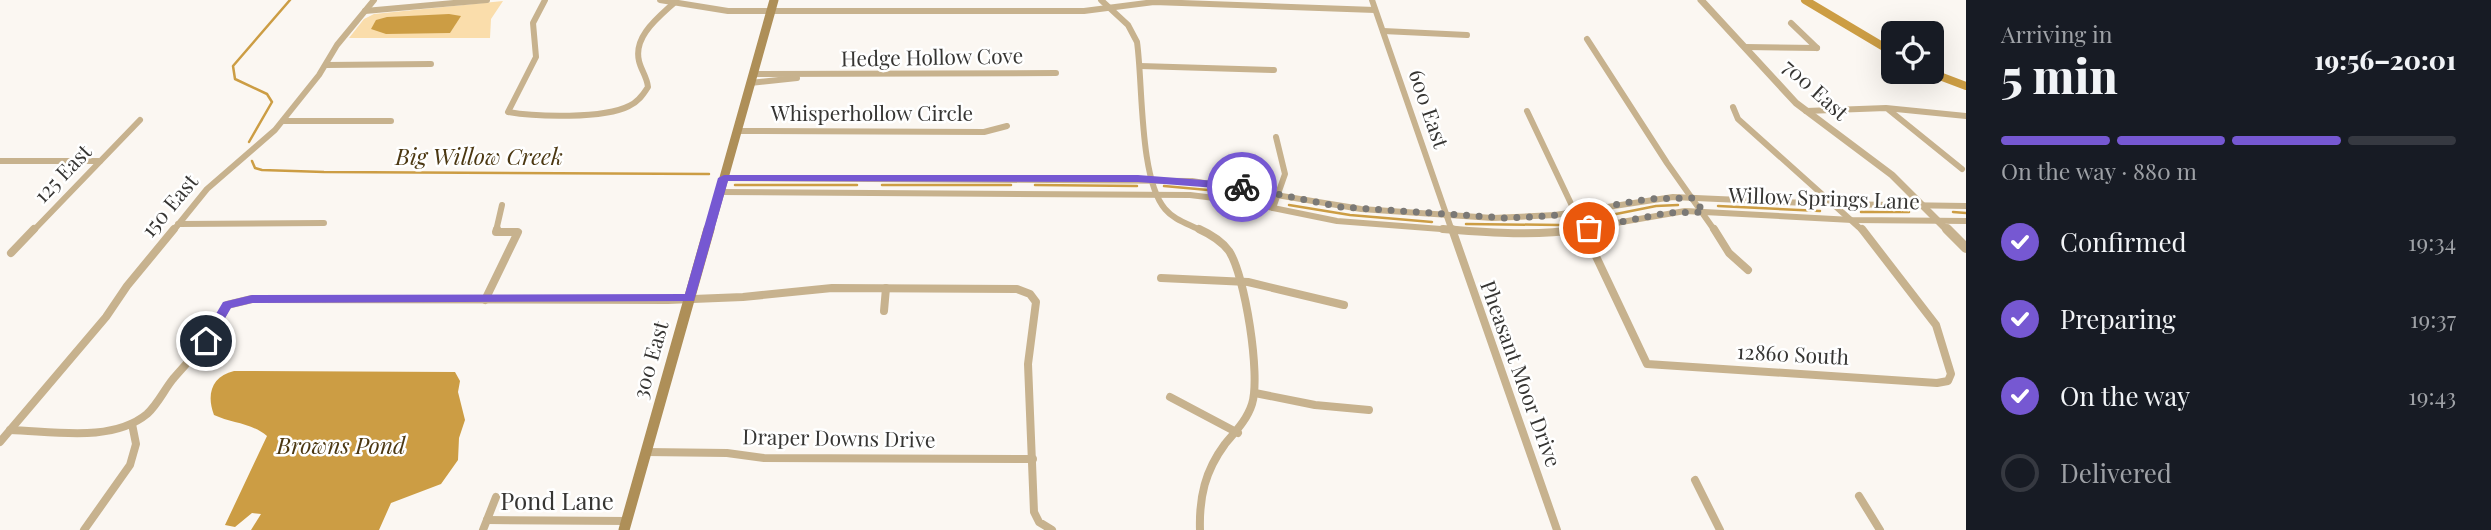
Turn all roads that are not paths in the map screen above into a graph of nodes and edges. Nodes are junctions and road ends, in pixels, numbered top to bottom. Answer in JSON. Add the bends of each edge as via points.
{"nodes":[{"id":1,"x":374,"y":0,"type":"edge"},
{"id":2,"x":487,"y":0,"type":"edge"},
{"id":3,"x":545,"y":0,"type":"edge"},
{"id":4,"x":660,"y":0,"type":"edge"},
{"id":5,"x":1101,"y":0,"type":"edge"},
{"id":6,"x":1372,"y":0,"type":"edge"},
{"id":7,"x":1701,"y":0,"type":"edge"},
{"id":8,"x":459,"y":1,"type":"edge"},
{"id":9,"x":676,"y":1,"type":"edge"},
{"id":10,"x":773,"y":6,"type":"edge"},
{"id":11,"x":1110,"y":8,"type":"junction"},
{"id":12,"x":1376,"y":10,"type":"junction"},
{"id":13,"x":365,"y":11,"type":"junction"},
{"id":14,"x":1791,"y":23,"type":"dead end"},
{"id":15,"x":1383,"y":31,"type":"junction"},
{"id":16,"x":1466,"y":35,"type":"dead end"},
{"id":17,"x":1587,"y":39,"type":"dead end"},
{"id":18,"x":1745,"y":47,"type":"junction"},
{"id":19,"x":430,"y":64,"type":"dead end"},
{"id":20,"x":327,"y":65,"type":"junction"},
{"id":21,"x":1140,"y":66,"type":"junction"},
{"id":22,"x":1275,"y":70,"type":"dead end"},
{"id":23,"x":1056,"y":73,"type":"dead end"},
{"id":24,"x":752,"y":78,"type":"junction"},
{"id":25,"x":1733,"y":107,"type":"dead end"},
{"id":26,"x":1889,"y":109,"type":"junction"},
{"id":27,"x":1527,"y":111,"type":"dead end"},
{"id":28,"x":1806,"y":111,"type":"junction"},
{"id":29,"x":1966,"y":116,"type":"edge"},
{"id":30,"x":141,"y":120,"type":"dead end"},
{"id":31,"x":283,"y":121,"type":"junction"},
{"id":32,"x":391,"y":121,"type":"dead end"},
{"id":33,"x":1007,"y":126,"type":"dead end"},
{"id":34,"x":736,"y":131,"type":"junction"},
{"id":35,"x":1276,"y":136,"type":"dead end"},
{"id":36,"x":0,"y":161,"type":"edge"},
{"id":37,"x":100,"y":161,"type":"junction"},
{"id":38,"x":1962,"y":169,"type":"dead end"},
{"id":39,"x":724,"y":178,"type":"junction"},
{"id":40,"x":1152,"y":179,"type":"junction"},
{"id":41,"x":720,"y":192,"type":"junction"},
{"id":42,"x":1156,"y":193,"type":"junction"},
{"id":43,"x":1278,"y":195,"type":"junction"},
{"id":44,"x":1693,"y":198,"type":"junction"},
{"id":45,"x":1834,"y":204,"type":"junction"},
{"id":46,"x":502,"y":205,"type":"dead end"},
{"id":47,"x":1924,"y":205,"type":"junction"},
{"id":48,"x":1966,"y":206,"type":"edge"},
{"id":49,"x":1273,"y":208,"type":"junction"},
{"id":50,"x":1704,"y":212,"type":"junction"},
{"id":51,"x":1574,"y":213,"type":"junction"},
{"id":52,"x":1446,"y":214,"type":"junction"},
{"id":53,"x":1852,"y":220,"type":"junction"},
{"id":54,"x":1939,"y":220,"type":"junction"},
{"id":55,"x":1966,"y":221,"type":"edge"},
{"id":56,"x":324,"y":223,"type":"dead end"},
{"id":57,"x":178,"y":224,"type":"junction"},
{"id":58,"x":1450,"y":229,"type":"junction"},
{"id":59,"x":1582,"y":229,"type":"junction"},
{"id":60,"x":1966,"y":248,"type":"edge"},
{"id":61,"x":11,"y":253,"type":"dead end"},
{"id":62,"x":1748,"y":270,"type":"dead end"},
{"id":63,"x":1161,"y":278,"type":"dead end"},
{"id":64,"x":1239,"y":281,"type":"junction"},
{"id":65,"x":886,"y":288,"type":"junction"},
{"id":66,"x":690,"y":299,"type":"junction"},
{"id":67,"x":485,"y":300,"type":"junction"},
{"id":68,"x":1344,"y":305,"type":"dead end"},
{"id":69,"x":884,"y":311,"type":"dead end"},
{"id":70,"x":1255,"y":393,"type":"junction"},
{"id":71,"x":1170,"y":397,"type":"dead end"},
{"id":72,"x":1369,"y":410,"type":"dead end"},
{"id":73,"x":132,"y":424,"type":"junction"},
{"id":74,"x":10,"y":430,"type":"junction"},
{"id":75,"x":1238,"y":433,"type":"junction"},
{"id":76,"x":0,"y":442,"type":"edge"},
{"id":77,"x":646,"y":452,"type":"junction"},
{"id":78,"x":1032,"y":458,"type":"junction"},
{"id":79,"x":1695,"y":480,"type":"dead end"},
{"id":80,"x":1859,"y":496,"type":"dead end"},
{"id":81,"x":496,"y":497,"type":"dead end"},
{"id":82,"x":485,"y":525,"type":"edge"},
{"id":83,"x":626,"y":526,"type":"edge"},
{"id":84,"x":84,"y":530,"type":"edge"},
{"id":85,"x":1052,"y":530,"type":"edge"},
{"id":86,"x":1199,"y":530,"type":"edge"},
{"id":87,"x":1557,"y":530,"type":"edge"},
{"id":88,"x":1720,"y":530,"type":"edge"},
{"id":89,"x":1880,"y":530,"type":"edge"}],
"edges":[{"from":1,"to":13,"type":"street","name":"150 East"},
{"from":2,"to":8,"type":"street"},
{"from":3,"to":9,"type":"street","via":[[533,23],[536,57],[508,112],[601,113],[637,101],[648,87],[639,44]]},
{"from":4,"to":9,"type":"street"},
{"from":5,"to":11,"type":"street"},
{"from":6,"to":12,"type":"street","name":"600 East"},
{"from":7,"to":18,"type":"street","name":"700 East"},
{"from":8,"to":13,"type":"street"},
{"from":9,"to":10,"type":"street","via":[[713,10]]},
{"from":10,"to":11,"type":"street"},
{"from":10,"to":24,"type":"main road","name":"300 East"},
{"from":11,"to":12,"type":"street","via":[[1162,2]]},
{"from":11,"to":21,"type":"street","via":[[1133,31]]},
{"from":12,"to":15,"type":"street","name":"600 East"},
{"from":13,"to":20,"type":"street","name":"150 East"},
{"from":14,"to":18,"type":"street","via":[[1818,48]]},
{"from":15,"to":16,"type":"street"},
{"from":15,"to":52,"type":"street","name":"600 East"},
{"from":17,"to":44,"type":"street"},
{"from":18,"to":28,"type":"street","name":"700 East"},
{"from":19,"to":20,"type":"street"},
{"from":20,"to":31,"type":"street","name":"150 East"},
{"from":21,"to":22,"type":"street"},
{"from":21,"to":40,"type":"street"},
{"from":23,"to":24,"type":"street","name":"Hedge Hollow Cove"},
{"from":24,"to":34,"type":"main road","name":"300 East"},
{"from":25,"to":45,"type":"street","via":[[1738,119]]},
{"from":26,"to":28,"type":"street"},
{"from":26,"to":29,"type":"street"},
{"from":26,"to":38,"type":"street"},
{"from":27,"to":51,"type":"street"},
{"from":28,"to":47,"type":"street","name":"700 East","via":[[1880,165]]},
{"from":30,"to":37,"type":"street","name":"125 East"},
{"from":31,"to":32,"type":"street"},
{"from":31,"to":57,"type":"street","name":"150 East","via":[[215,180]]},
{"from":33,"to":34,"type":"street","name":"Whisperhollow Circle","via":[[984,132]]},
{"from":34,"to":39,"type":"main road","name":"300 East"},
{"from":35,"to":43,"type":"street","via":[[1285,171]]},
{"from":36,"to":37,"type":"street"},
{"from":37,"to":61,"type":"street","name":"125 East"},
{"from":39,"to":40,"type":"street","name":"Willow Springs Lane"},
{"from":39,"to":41,"type":"main road","name":"300 East"},
{"from":40,"to":42,"type":"street"},
{"from":40,"to":43,"type":"street","name":"Willow Springs Lane","via":[[1228,184]]},
{"from":41,"to":42,"type":"street","name":"Willow Springs Lane"},
{"from":41,"to":66,"type":"main road","name":"300 East"},
{"from":42,"to":49,"type":"street","name":"Willow Springs Lane","via":[[1215,197]]},
{"from":42,"to":64,"type":"street","via":[[1168,213],[1223,244]]},
{"from":43,"to":49,"type":"street"},
{"from":43,"to":52,"type":"street","name":"Willow Springs Lane","via":[[1341,207]]},
{"from":44,"to":45,"type":"street","name":"Willow Springs Lane"},
{"from":44,"to":50,"type":"street"},
{"from":44,"to":51,"type":"street","name":"Willow Springs Lane","via":[[1648,199]]},
{"from":45,"to":47,"type":"street","name":"Willow Springs Lane"},
{"from":45,"to":53,"type":"street"},
{"from":46,"to":67,"type":"street","via":[[496,232],[517,232]]},
{"from":47,"to":48,"type":"street","name":"Willow Springs Lane"},
{"from":47,"to":54,"type":"street","name":"700 East"},
{"from":49,"to":58,"type":"street","name":"Willow Springs Lane","via":[[1337,221]]},
{"from":50,"to":53,"type":"street","name":"Willow Springs Lane"},
{"from":50,"to":59,"type":"street","name":"Willow Springs Lane","via":[[1667,213]]},
{"from":50,"to":62,"type":"street","via":[[1729,253]]},
{"from":51,"to":52,"type":"street","name":"Willow Springs Lane","via":[[1518,218]]},
{"from":51,"to":59,"type":"street"},
{"from":52,"to":58,"type":"street","name":"600 East"},
{"from":53,"to":54,"type":"street","name":"Willow Springs Lane"},
{"from":53,"to":59,"type":"street","name":"12860 South","via":[[1880,248],[1926,309],[1940,333],[1951,378],[1937,383],[1647,364]]},
{"from":54,"to":55,"type":"street","name":"Willow Springs Lane"},
{"from":54,"to":60,"type":"street","name":"700 East"},
{"from":56,"to":57,"type":"street"},
{"from":57,"to":74,"type":"street","name":"150 East"},
{"from":58,"to":59,"type":"street","name":"Willow Springs Lane","via":[[1523,234]]},
{"from":58,"to":87,"type":"street","name":"Pheasant Moor Drive"},
{"from":63,"to":64,"type":"street"},
{"from":64,"to":68,"type":"street"},
{"from":64,"to":70,"type":"street"},
{"from":65,"to":66,"type":"street"},
{"from":65,"to":69,"type":"street"},
{"from":65,"to":78,"type":"street","via":[[1012,288],[1032,296],[1036,305],[1028,364]]},
{"from":66,"to":67,"type":"street"},
{"from":66,"to":77,"type":"main road","name":"300 East"},
{"from":67,"to":73,"type":"street","via":[[252,299],[227,305],[192,360],[148,413]]},
{"from":70,"to":72,"type":"street"},
{"from":70,"to":75,"type":"street"},
{"from":71,"to":75,"type":"street"},
{"from":73,"to":74,"type":"street","via":[[109,430]]},
{"from":73,"to":84,"type":"street","via":[[136,444],[130,465]]},
{"from":74,"to":76,"type":"street","name":"150 East"},
{"from":75,"to":86,"type":"street","via":[[1219,452],[1207,474],[1200,495]]},
{"from":77,"to":78,"type":"street","name":"Draper Downs Drive","via":[[764,458]]},
{"from":77,"to":83,"type":"main road","name":"300 East"},
{"from":78,"to":85,"type":"street","via":[[1035,515]]},
{"from":79,"to":88,"type":"street"},
{"from":80,"to":89,"type":"street"},
{"from":81,"to":82,"type":"street","name":"Pond Lane"},
{"from":82,"to":83,"type":"street","name":"Pond Lane"}]}
